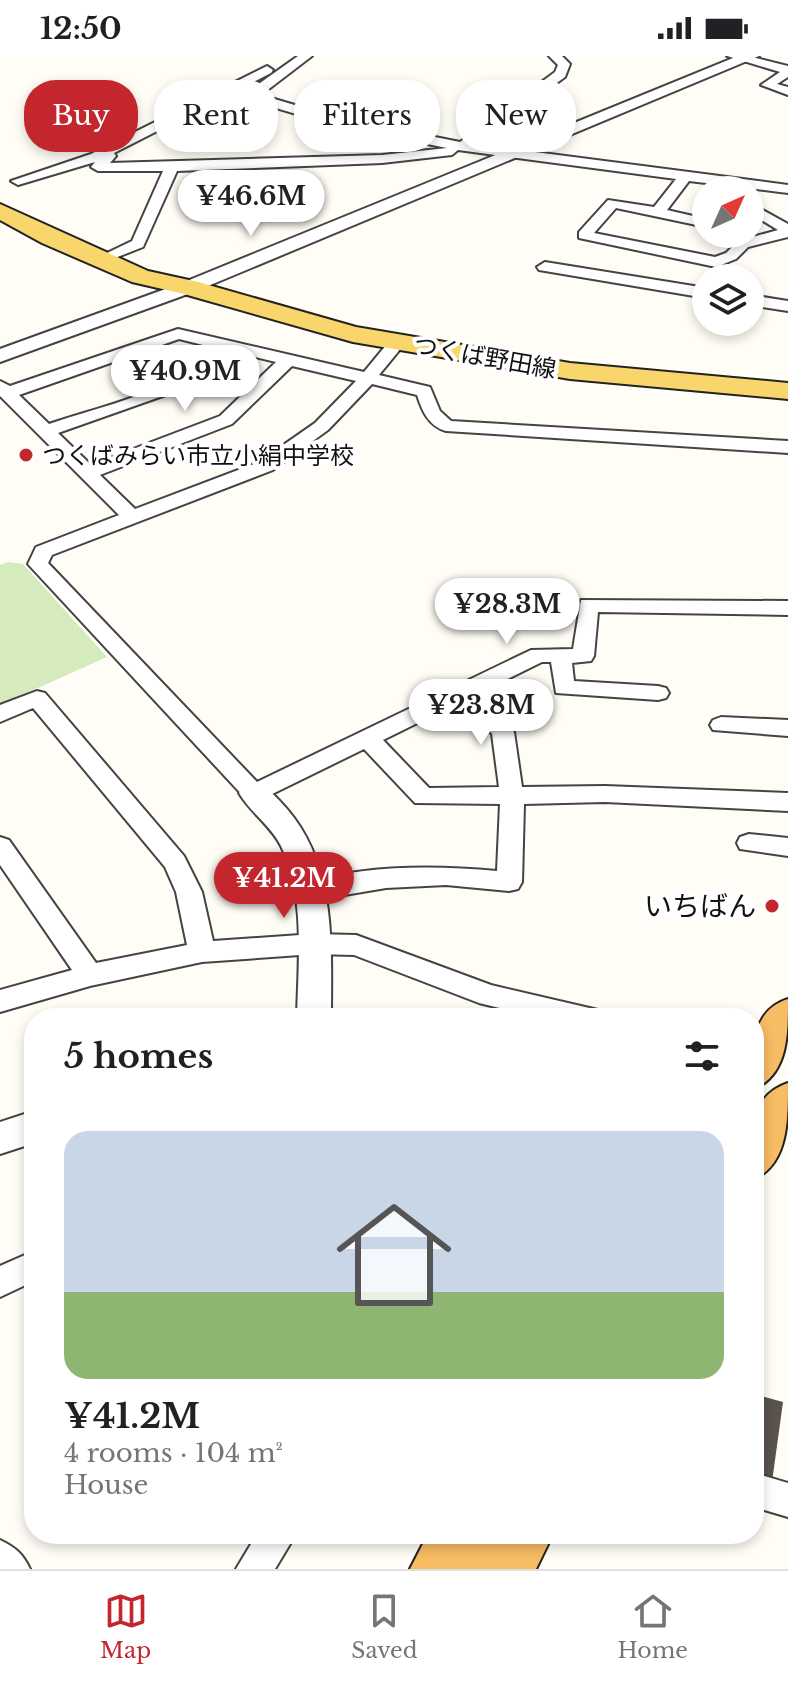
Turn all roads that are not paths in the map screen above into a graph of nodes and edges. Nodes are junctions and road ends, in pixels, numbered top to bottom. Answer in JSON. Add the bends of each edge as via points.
{"nodes":[{"id":1,"x":294,"y":56,"type":"edge"},
{"id":2,"x":306,"y":56,"type":"edge"},
{"id":3,"x":555,"y":56,"type":"edge"},
{"id":4,"x":742,"y":57,"type":"edge"},
{"id":5,"x":788,"y":71,"type":"edge"},
{"id":6,"x":553,"y":80,"type":"edge"},
{"id":7,"x":788,"y":91,"type":"edge"},
{"id":8,"x":138,"y":136,"type":"edge"},
{"id":9,"x":456,"y":145,"type":"edge"},
{"id":10,"x":456,"y":148,"type":"edge"},
{"id":11,"x":105,"y":152,"type":"edge"},
{"id":12,"x":113,"y":152,"type":"edge"},
{"id":13,"x":499,"y":152,"type":"edge"},
{"id":14,"x":512,"y":154,"type":"junction"},
{"id":15,"x":172,"y":167,"type":"junction"},
{"id":16,"x":686,"y":175,"type":"junction"},
{"id":17,"x":692,"y":178,"type":"edge"},
{"id":18,"x":9,"y":188,"type":"edge"},
{"id":19,"x":788,"y":189,"type":"edge"},
{"id":20,"x":0,"y":211,"type":"edge"},
{"id":21,"x":658,"y":212,"type":"junction"},
{"id":22,"x":764,"y":216,"type":"edge"},
{"id":23,"x":692,"y":220,"type":"edge"},
{"id":24,"x":788,"y":231,"type":"edge"},
{"id":25,"x":764,"y":238,"type":"edge"},
{"id":26,"x":739,"y":248,"type":"edge"},
{"id":27,"x":115,"y":253,"type":"junction"},
{"id":28,"x":545,"y":267,"type":"dead end"},
{"id":29,"x":189,"y":287,"type":"junction"},
{"id":30,"x":692,"y":291,"type":"edge"},
{"id":31,"x":764,"y":302,"type":"edge"},
{"id":32,"x":788,"y":306,"type":"edge"},
{"id":33,"x":398,"y":342,"type":"junction"},
{"id":34,"x":226,"y":345,"type":"junction"},
{"id":35,"x":0,"y":356,"type":"edge"},
{"id":36,"x":287,"y":361,"type":"junction"},
{"id":37,"x":368,"y":378,"type":"junction"},
{"id":38,"x":3,"y":389,"type":"edge"},
{"id":39,"x":788,"y":391,"type":"edge"},
{"id":40,"x":46,"y":431,"type":"junction"},
{"id":41,"x":788,"y":447,"type":"edge"},
{"id":42,"x":88,"y":473,"type":"junction"},
{"id":43,"x":132,"y":517,"type":"junction"},
{"id":44,"x":788,"y":608,"type":"edge"},
{"id":45,"x":561,"y":656,"type":"junction"},
{"id":46,"x":465,"y":691,"type":"junction"},
{"id":47,"x":658,"y":693,"type":"dead end"},
{"id":48,"x":0,"y":714,"type":"edge"},
{"id":49,"x":721,"y":725,"type":"dead end"},
{"id":50,"x":788,"y":728,"type":"edge"},
{"id":51,"x":368,"y":739,"type":"junction"},
{"id":52,"x":254,"y":793,"type":"junction"},
{"id":53,"x":512,"y":797,"type":"junction"},
{"id":54,"x":788,"y":802,"type":"edge"},
{"id":55,"x":749,"y":843,"type":"dead end"},
{"id":56,"x":0,"y":846,"type":"edge"},
{"id":57,"x":788,"y":847,"type":"edge"},
{"id":58,"x":309,"y":891,"type":"junction"},
{"id":59,"x":314,"y":944,"type":"junction"},
{"id":60,"x":202,"y":952,"type":"junction"},
{"id":61,"x":90,"y":975,"type":"junction"},
{"id":62,"x":0,"y":1001,"type":"edge"},
{"id":63,"x":314,"y":1008,"type":"edge"},
{"id":64,"x":545,"y":1008,"type":"edge"},
{"id":65,"x":788,"y":1017,"type":"edge"},
{"id":66,"x":764,"y":1054,"type":"edge"},
{"id":67,"x":788,"y":1103,"type":"edge"},
{"id":68,"x":24,"y":1130,"type":"edge"},
{"id":69,"x":0,"y":1138,"type":"edge"},
{"id":70,"x":764,"y":1142,"type":"edge"},
{"id":71,"x":24,"y":1270,"type":"edge"},
{"id":72,"x":0,"y":1282,"type":"edge"},
{"id":73,"x":764,"y":1493,"type":"edge"},
{"id":74,"x":788,"y":1500,"type":"edge"},
{"id":75,"x":271,"y":1544,"type":"edge"},
{"id":76,"x":455,"y":1544,"type":"edge"},
{"id":77,"x":518,"y":1544,"type":"edge"},
{"id":78,"x":0,"y":1558,"type":"edge"},
{"id":79,"x":12,"y":1569,"type":"edge"},
{"id":80,"x":254,"y":1569,"type":"edge"},
{"id":81,"x":440,"y":1569,"type":"edge"},
{"id":82,"x":503,"y":1569,"type":"edge"}],
"edges":[{"from":1,"to":8,"type":"street"},
{"from":2,"to":9,"type":"street","via":[[251,96],[333,121]]},
{"from":3,"to":6,"type":"street","via":[[564,64]]},
{"from":4,"to":5,"type":"street"},
{"from":4,"to":14,"type":"street"},
{"from":5,"to":7,"type":"street","via":[[767,85]]},
{"from":10,"to":15,"type":"street","via":[[357,161]]},
{"from":11,"to":18,"type":"street"},
{"from":12,"to":15,"type":"street","via":[[98,167]]},
{"from":13,"to":14,"type":"street"},
{"from":14,"to":16,"type":"street"},
{"from":14,"to":29,"type":"street"},
{"from":15,"to":27,"type":"street","via":[[138,244]]},
{"from":16,"to":17,"type":"street"},
{"from":16,"to":19,"type":"street"},
{"from":16,"to":21,"type":"street"},
{"from":18,"to":27,"type":"main road","name":"つくば野田線"},
{"from":20,"to":29,"type":"main road","name":"つくば野田線","via":[[93,258],[141,277]]},
{"from":21,"to":23,"type":"street"},
{"from":21,"to":26,"type":"street","via":[[613,203],[584,235],[716,262]]},
{"from":22,"to":24,"type":"street"},
{"from":24,"to":25,"type":"street"},
{"from":27,"to":29,"type":"main road","name":"つくば野田線"},
{"from":28,"to":30,"type":"street"},
{"from":29,"to":33,"type":"main road","name":"つくば野田線"},
{"from":29,"to":35,"type":"street"},
{"from":31,"to":32,"type":"street"},
{"from":33,"to":37,"type":"street"},
{"from":33,"to":39,"type":"main road","name":"つくば野田線","via":[[570,371]]},
{"from":34,"to":36,"type":"street"},
{"from":34,"to":38,"type":"street","via":[[178,334]]},
{"from":34,"to":40,"type":"street","via":[[207,368],[185,382]]},
{"from":36,"to":37,"type":"street"},
{"from":36,"to":42,"type":"street","via":[[226,420]]},
{"from":37,"to":41,"type":"street","via":[[424,391],[432,413],[446,426]]},
{"from":37,"to":43,"type":"street","via":[[331,421],[296,450]]},
{"from":38,"to":40,"type":"street"},
{"from":40,"to":42,"type":"street"},
{"from":42,"to":43,"type":"street"},
{"from":43,"to":52,"type":"street","via":[[43,551],[38,564]]},
{"from":44,"to":45,"type":"street","via":[[588,605],[583,656]]},
{"from":45,"to":46,"type":"street","via":[[539,655]]},
{"from":45,"to":47,"type":"street","via":[[564,688]]},
{"from":46,"to":51,"type":"street"},
{"from":46,"to":53,"type":"street","via":[[503,732]]},
{"from":48,"to":60,"type":"street","via":[[37,698],[47,709],[175,862],[189,892]]},
{"from":49,"to":50,"type":"street"},
{"from":51,"to":52,"type":"street"},
{"from":51,"to":53,"type":"street","via":[[423,797]]},
{"from":52,"to":58,"type":"street","via":[[299,850]]},
{"from":53,"to":54,"type":"street","via":[[605,794]]},
{"from":53,"to":58,"type":"street","via":[[509,882],[446,876]]},
{"from":55,"to":57,"type":"street"},
{"from":56,"to":61,"type":"street"},
{"from":58,"to":59,"type":"street"},
{"from":59,"to":60,"type":"street"},
{"from":59,"to":63,"type":"street"},
{"from":59,"to":64,"type":"street","via":[[356,945],[488,995]]},
{"from":60,"to":61,"type":"street"},
{"from":61,"to":62,"type":"street"},
{"from":65,"to":66,"type":"highway"},
{"from":67,"to":70,"type":"highway"},
{"from":68,"to":69,"type":"street"},
{"from":71,"to":72,"type":"street"},
{"from":73,"to":74,"type":"street"},
{"from":75,"to":80,"type":"street"},
{"from":76,"to":81,"type":"highway"},
{"from":77,"to":82,"type":"highway"},
{"from":78,"to":79,"type":"street"}]}
